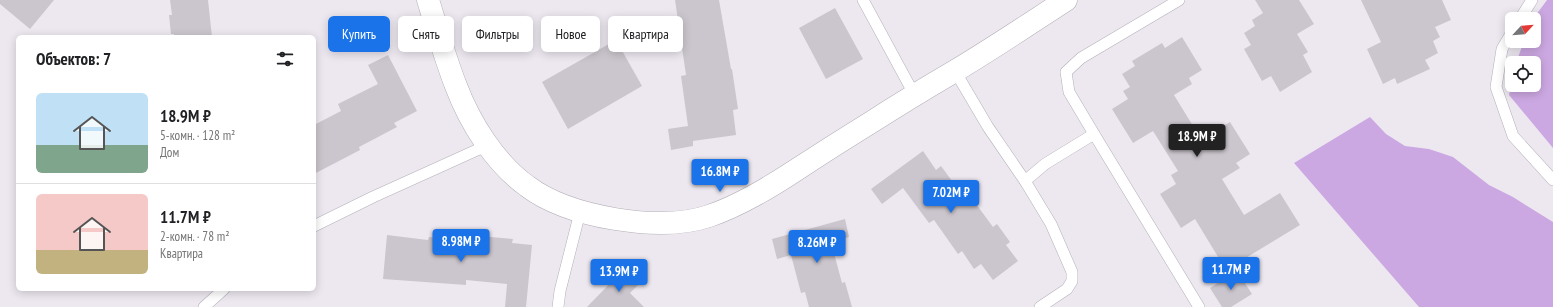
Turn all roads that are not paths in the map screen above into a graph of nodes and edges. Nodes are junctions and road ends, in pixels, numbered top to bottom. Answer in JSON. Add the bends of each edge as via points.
{"nodes":[{"id":1,"x":428,"y":0,"type":"edge"},
{"id":2,"x":863,"y":0,"type":"edge"},
{"id":3,"x":1066,"y":0,"type":"edge"},
{"id":4,"x":1179,"y":0,"type":"edge"},
{"id":5,"x":1532,"y":0,"type":"edge"},
{"id":6,"x":1524,"y":12,"type":"edge"},
{"id":7,"x":1505,"y":44,"type":"edge"},
{"id":8,"x":955,"y":71,"type":"junction"},
{"id":9,"x":914,"y":94,"type":"junction"},
{"id":10,"x":1094,"y":134,"type":"junction"},
{"id":11,"x":488,"y":145,"type":"junction"},
{"id":12,"x":1553,"y":180,"type":"edge"},
{"id":13,"x":1025,"y":181,"type":"junction"},
{"id":14,"x":580,"y":212,"type":"junction"},
{"id":15,"x":316,"y":225,"type":"edge"},
{"id":16,"x":222,"y":291,"type":"edge"},
{"id":17,"x":204,"y":307,"type":"edge"},
{"id":18,"x":558,"y":307,"type":"edge"},
{"id":19,"x":1040,"y":307,"type":"edge"},
{"id":20,"x":1199,"y":307,"type":"edge"}],
"edges":[{"from":1,"to":11,"type":"street","via":[[457,89]]},
{"from":2,"to":9,"type":"lane"},
{"from":3,"to":8,"type":"street"},
{"from":4,"to":10,"type":"lane","via":[[1082,58],[1066,72],[1069,92]]},
{"from":5,"to":6,"type":"lane"},
{"from":7,"to":12,"type":"lane","via":[[1496,87],[1513,136]]},
{"from":8,"to":9,"type":"street"},
{"from":8,"to":13,"type":"lane","via":[[988,127]]},
{"from":9,"to":14,"type":"street","via":[[766,189],[710,216],[691,221],[633,222]]},
{"from":10,"to":13,"type":"lane","via":[[1045,164]]},
{"from":10,"to":20,"type":"lane"},
{"from":11,"to":14,"type":"street","via":[[508,170],[527,187]]},
{"from":11,"to":15,"type":"lane"},
{"from":13,"to":19,"type":"lane","via":[[1051,224],[1072,272],[1072,281],[1067,289]]},
{"from":14,"to":18,"type":"lane"},
{"from":16,"to":17,"type":"lane"}]}
